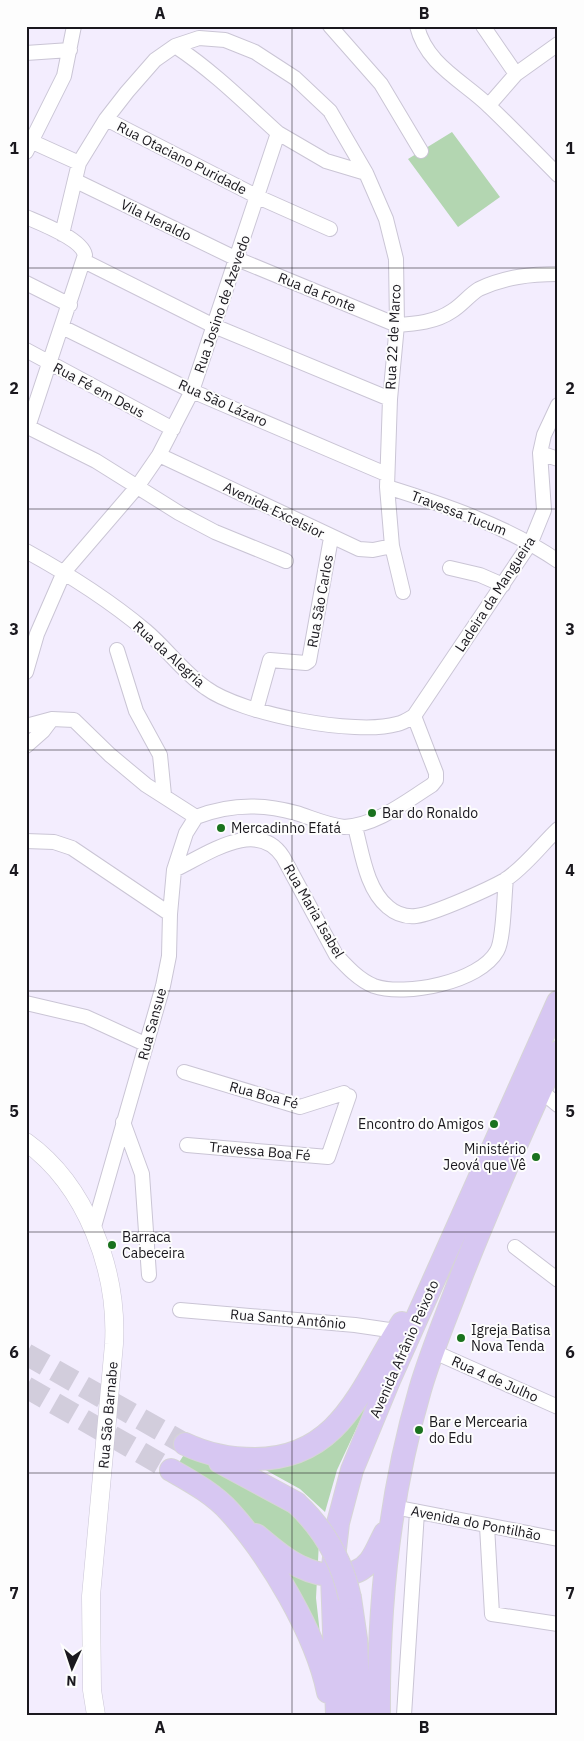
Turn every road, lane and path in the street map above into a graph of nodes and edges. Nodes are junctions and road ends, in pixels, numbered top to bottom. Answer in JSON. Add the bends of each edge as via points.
{"nodes":[{"id":1,"x":74,"y":26,"type":"edge"},
{"id":2,"x":330,"y":26,"type":"edge"},
{"id":3,"x":483,"y":26,"type":"edge"},
{"id":4,"x":420,"y":27,"type":"edge"},
{"id":5,"x":558,"y":44,"type":"edge"},
{"id":6,"x":175,"y":46,"type":"junction"},
{"id":7,"x":70,"y":50,"type":"junction"},
{"id":8,"x":26,"y":53,"type":"edge"},
{"id":9,"x":516,"y":74,"type":"junction"},
{"id":10,"x":488,"y":105,"type":"junction"},
{"id":11,"x":106,"y":119,"type":"junction"},
{"id":12,"x":278,"y":133,"type":"junction"},
{"id":13,"x":28,"y":144,"type":"edge"},
{"id":14,"x":421,"y":151,"type":"dead end"},
{"id":15,"x":80,"y":162,"type":"junction"},
{"id":16,"x":366,"y":173,"type":"junction"},
{"id":17,"x":558,"y":175,"type":"edge"},
{"id":18,"x":76,"y":181,"type":"junction"},
{"id":19,"x":258,"y":197,"type":"junction"},
{"id":20,"x":26,"y":216,"type":"edge"},
{"id":21,"x":330,"y":229,"type":"dead end"},
{"id":22,"x":62,"y":234,"type":"junction"},
{"id":23,"x":85,"y":256,"type":"junction"},
{"id":24,"x":237,"y":259,"type":"junction"},
{"id":25,"x":558,"y":274,"type":"edge"},
{"id":26,"x":26,"y":283,"type":"edge"},
{"id":27,"x":70,"y":305,"type":"junction"},
{"id":28,"x":397,"y":325,"type":"junction"},
{"id":29,"x":214,"y":326,"type":"junction"},
{"id":30,"x":62,"y":327,"type":"junction"},
{"id":31,"x":26,"y":350,"type":"edge"},
{"id":32,"x":49,"y":364,"type":"junction"},
{"id":33,"x":192,"y":390,"type":"junction"},
{"id":34,"x":390,"y":399,"type":"junction"},
{"id":35,"x":558,"y":405,"type":"edge"},
{"id":36,"x":174,"y":429,"type":"junction"},
{"id":37,"x":540,"y":453,"type":"junction"},
{"id":38,"x":159,"y":455,"type":"junction"},
{"id":39,"x":558,"y":459,"type":"edge"},
{"id":40,"x":386,"y":480,"type":"junction"},
{"id":41,"x":137,"y":487,"type":"junction"},
{"id":42,"x":551,"y":513,"type":"edge"},
{"id":43,"x":331,"y":538,"type":"junction"},
{"id":44,"x":531,"y":542,"type":"junction"},
{"id":45,"x":392,"y":546,"type":"junction"},
{"id":46,"x":26,"y":551,"type":"edge"},
{"id":47,"x":286,"y":561,"type":"dead end"},
{"id":48,"x":558,"y":561,"type":"edge"},
{"id":49,"x":450,"y":568,"type":"dead end"},
{"id":50,"x":64,"y":572,"type":"junction"},
{"id":51,"x":503,"y":585,"type":"junction"},
{"id":52,"x":403,"y":592,"type":"dead end"},
{"id":53,"x":117,"y":650,"type":"dead end"},
{"id":54,"x":26,"y":672,"type":"edge"},
{"id":55,"x":256,"y":710,"type":"junction"},
{"id":56,"x":414,"y":716,"type":"junction"},
{"id":57,"x":52,"y":719,"type":"junction"},
{"id":58,"x":26,"y":726,"type":"edge"},
{"id":59,"x":26,"y":746,"type":"edge"},
{"id":60,"x":164,"y":795,"type":"junction"},
{"id":61,"x":196,"y":817,"type":"junction"},
{"id":62,"x":355,"y":827,"type":"junction"},
{"id":63,"x":558,"y":829,"type":"edge"},
{"id":64,"x":26,"y":841,"type":"edge"},
{"id":65,"x":174,"y":870,"type":"junction"},
{"id":66,"x":506,"y":879,"type":"junction"},
{"id":67,"x":170,"y":914,"type":"junction"},
{"id":68,"x":558,"y":1002,"type":"edge"},
{"id":69,"x":26,"y":1003,"type":"edge"},
{"id":70,"x":145,"y":1044,"type":"junction"},
{"id":71,"x":558,"y":1052,"type":"edge"},
{"id":72,"x":184,"y":1072,"type":"dead end"},
{"id":73,"x":540,"y":1090,"type":"junction"},
{"id":74,"x":347,"y":1094,"type":"joint"},
{"id":75,"x":558,"y":1105,"type":"edge"},
{"id":76,"x":123,"y":1122,"type":"junction"},
{"id":77,"x":26,"y":1142,"type":"edge"},
{"id":78,"x":187,"y":1145,"type":"dead end"},
{"id":79,"x":94,"y":1230,"type":"junction"},
{"id":80,"x":514,"y":1247,"type":"dead end"},
{"id":81,"x":449,"y":1248,"type":"junction"},
{"id":82,"x":149,"y":1275,"type":"dead end"},
{"id":83,"x":557,"y":1278,"type":"edge"},
{"id":84,"x":180,"y":1310,"type":"dead end"},
{"id":85,"x":396,"y":1331,"type":"junction"},
{"id":86,"x":432,"y":1351,"type":"junction"},
{"id":87,"x":558,"y":1407,"type":"edge"},
{"id":88,"x":171,"y":1470,"type":"tunnel mouth"},
{"id":89,"x":417,"y":1512,"type":"junction"},
{"id":90,"x":392,"y":1515,"type":"junction"},
{"id":91,"x":236,"y":1519,"type":"junction"},
{"id":92,"x":488,"y":1526,"type":"junction"},
{"id":93,"x":558,"y":1540,"type":"edge"},
{"id":94,"x":332,"y":1575,"type":"junction"},
{"id":95,"x":558,"y":1624,"type":"edge"},
{"id":96,"x":96,"y":1715,"type":"edge"},
{"id":97,"x":332,"y":1715,"type":"edge"},
{"id":98,"x":337,"y":1715,"type":"edge"},
{"id":99,"x":359,"y":1715,"type":"edge"},
{"id":100,"x":379,"y":1715,"type":"edge"},
{"id":101,"x":404,"y":1715,"type":"edge"}],
"edges":[{"from":1,"to":7,"type":"street"},
{"from":2,"to":14,"type":"street","via":[[381,84]]},
{"from":3,"to":9,"type":"street"},
{"from":4,"to":10,"type":"street","via":[[438,63]]},
{"from":5,"to":9,"type":"street"},
{"from":6,"to":11,"type":"street","name":"Rua 22 de Marco","via":[[155,60]]},
{"from":6,"to":12,"type":"street","via":[[227,86]]},
{"from":6,"to":16,"type":"street","name":"Rua 22 de Marco","via":[[200,38],[225,40],[256,52],[296,78],[330,111]]},
{"from":7,"to":8,"type":"street"},
{"from":7,"to":13,"type":"street","via":[[64,76]]},
{"from":9,"to":10,"type":"street"},
{"from":10,"to":17,"type":"street"},
{"from":11,"to":15,"type":"street","name":"Rua 22 de Marco"},
{"from":11,"to":19,"type":"street","name":"Rua Otaciano Puridade"},
{"from":12,"to":16,"type":"street","via":[[326,161]]},
{"from":12,"to":19,"type":"street","name":"Rua Josino de Azevedo"},
{"from":13,"to":15,"type":"street"},
{"from":15,"to":18,"type":"street","name":"Rua 22 de Marco"},
{"from":16,"to":28,"type":"street","name":"Rua 22 de Marco","via":[[386,219],[396,259]]},
{"from":18,"to":22,"type":"street","name":"Rua 22 de Marco"},
{"from":18,"to":24,"type":"street","name":"Vila Heraldo"},
{"from":19,"to":21,"type":"street","name":"Rua Otaciano Puridade"},
{"from":19,"to":24,"type":"street","name":"Rua Josino de Azevedo"},
{"from":20,"to":22,"type":"street"},
{"from":22,"to":23,"type":"street"},
{"from":23,"to":27,"type":"street"},
{"from":23,"to":29,"type":"street"},
{"from":24,"to":28,"type":"street","name":"Rua da Fonte"},
{"from":24,"to":29,"type":"street","name":"Rua Josino de Azevedo"},
{"from":25,"to":28,"type":"street","via":[[527,274],[504,280],[478,290],[453,311],[438,318]]},
{"from":26,"to":27,"type":"street"},
{"from":27,"to":30,"type":"street"},
{"from":28,"to":34,"type":"street","name":"Rua 22 de Marco"},
{"from":29,"to":33,"type":"street","name":"Rua Josino de Azevedo"},
{"from":29,"to":34,"type":"street"},
{"from":30,"to":32,"type":"street"},
{"from":30,"to":33,"type":"street","name":"Rua São Lázaro"},
{"from":31,"to":32,"type":"street","name":"Rua Fé em Deus"},
{"from":32,"to":36,"type":"street","name":"Rua Fé em Deus"},
{"from":32,"to":41,"type":"street","via":[[28,427],[96,460]]},
{"from":33,"to":36,"type":"street","name":"Rua Josino de Azevedo"},
{"from":33,"to":40,"type":"street","name":"Rua São Lázaro"},
{"from":34,"to":40,"type":"street","name":"Rua 22 de Marco"},
{"from":35,"to":37,"type":"street","name":"Ladeira da Mangueira","via":[[548,421]]},
{"from":36,"to":38,"type":"street","name":"Rua Josino de Azevedo"},
{"from":37,"to":39,"type":"street"},
{"from":37,"to":42,"type":"street","name":"Ladeira da Mangueira"},
{"from":38,"to":41,"type":"street","name":"Rua Josino de Azevedo"},
{"from":38,"to":43,"type":"street","name":"Avenida Excelsior"},
{"from":40,"to":44,"type":"street","name":"Travessa Tucum"},
{"from":40,"to":45,"type":"street","name":"Rua 22 de Marco"},
{"from":41,"to":47,"type":"street","via":[[215,532]]},
{"from":41,"to":50,"type":"street","name":"Rua Josino de Azevedo"},
{"from":42,"to":44,"type":"street","name":"Ladeira da Mangueira"},
{"from":43,"to":45,"type":"street","name":"Avenida Excelsior","via":[[360,549]]},
{"from":43,"to":55,"type":"street","name":"Rua São Carlos","via":[[309,661],[270,660]]},
{"from":44,"to":48,"type":"street","name":"Travessa Tucum"},
{"from":44,"to":51,"type":"street","name":"Ladeira da Mangueira"},
{"from":45,"to":52,"type":"street","name":"Rua 22 de Marco"},
{"from":46,"to":50,"type":"street","name":"Rua da Alegria"},
{"from":49,"to":51,"type":"street"},
{"from":50,"to":54,"type":"street","name":"Rua Josino de Azevedo","via":[[37,634]]},
{"from":50,"to":55,"type":"street","name":"Rua da Alegria","via":[[147,632],[207,689]]},
{"from":51,"to":56,"type":"street","name":"Ladeira da Mangueira"},
{"from":53,"to":60,"type":"street","via":[[136,711],[160,755]]},
{"from":55,"to":56,"type":"street","name":"Rua da Alegria","via":[[323,723],[375,727],[397,724]]},
{"from":56,"to":62,"type":"street","via":[[436,780],[384,815]]},
{"from":57,"to":58,"type":"street"},
{"from":57,"to":59,"type":"street"},
{"from":57,"to":60,"type":"street","via":[[74,720],[82,725],[110,755]]},
{"from":60,"to":61,"type":"street"},
{"from":61,"to":62,"type":"street","via":[[220,808],[243,806],[295,813],[332,826]]},
{"from":61,"to":65,"type":"street","name":"Rua Sansue","via":[[186,833]]},
{"from":62,"to":66,"type":"street","via":[[377,894],[399,914],[415,916],[432,912]]},
{"from":63,"to":66,"type":"street"},
{"from":64,"to":67,"type":"street","via":[[54,842],[72,848]]},
{"from":65,"to":66,"type":"street","name":"Rua Maria Isabel","via":[[248,837],[269,842],[278,848],[336,955],[344,964],[373,986],[409,989],[438,986],[491,960],[499,945]]},
{"from":65,"to":67,"type":"street","name":"Rua Sansue"},
{"from":67,"to":70,"type":"street","name":"Rua Sansue","via":[[169,956]]},
{"from":68,"to":81,"type":"main road","name":"Avenida Afrânio Peixoto"},
{"from":69,"to":70,"type":"street","via":[[86,1017]]},
{"from":70,"to":76,"type":"street","name":"Rua Sansue"},
{"from":71,"to":73,"type":"main road","name":"Avenida Afrânio Peixoto"},
{"from":72,"to":74,"type":"street","name":"Rua Boa Fé","via":[[300,1106]]},
{"from":73,"to":75,"type":"street"},
{"from":73,"to":86,"type":"main road","name":"Avenida Afrânio Peixoto","via":[[483,1221]]},
{"from":74,"to":78,"type":"street","name":"Travessa Boa Fé","via":[[328,1157]]},
{"from":76,"to":79,"type":"street","name":"Rua Sansue"},
{"from":76,"to":82,"type":"street","via":[[142,1174]]},
{"from":77,"to":79,"type":"street","name":"Rua São Barnabe","via":[[66,1181]]},
{"from":79,"to":96,"type":"street","name":"Rua São Barnabe","via":[[110,1285],[115,1326],[91,1596],[92,1690]]},
{"from":80,"to":83,"type":"street"},
{"from":81,"to":85,"type":"main road"},
{"from":81,"to":94,"type":"main road","name":"Avenida Afrânio Peixoto","via":[[352,1470],[338,1523]]},
{"from":84,"to":85,"type":"street","name":"Rua Santo Antônio"},
{"from":85,"to":99,"type":"main road","bridge":true,"via":[[340,1422],[316,1444],[285,1457],[268,1459],[239,1459],[194,1449],[273,1488],[296,1503],[317,1524],[342,1569],[350,1598],[356,1639]]},
{"from":86,"to":87,"type":"street","name":"Rua 4 de Julho"},
{"from":86,"to":90,"type":"main road","name":"Avenida Afrânio Peixoto","via":[[411,1424]]},
{"from":88,"to":91,"type":"main road","via":[[212,1496]]},
{"from":89,"to":90,"type":"street","name":"Avenida do Pontilhão"},
{"from":89,"to":92,"type":"street","name":"Avenida do Pontilhão"},
{"from":89,"to":101,"type":"street"},
{"from":90,"to":94,"type":"main road","via":[[370,1561],[362,1568]]},
{"from":90,"to":100,"type":"main road","name":"Avenida Afrânio Peixoto","via":[[380,1624]]},
{"from":91,"to":94,"type":"main road","via":[[301,1568]]},
{"from":91,"to":97,"type":"main road","via":[[278,1581],[315,1647]]},
{"from":92,"to":93,"type":"street","name":"Avenida do Pontilhão"},
{"from":92,"to":95,"type":"street","via":[[492,1614]]},
{"from":94,"to":98,"type":"main road","name":"Avenida Afrânio Peixoto"}]}
